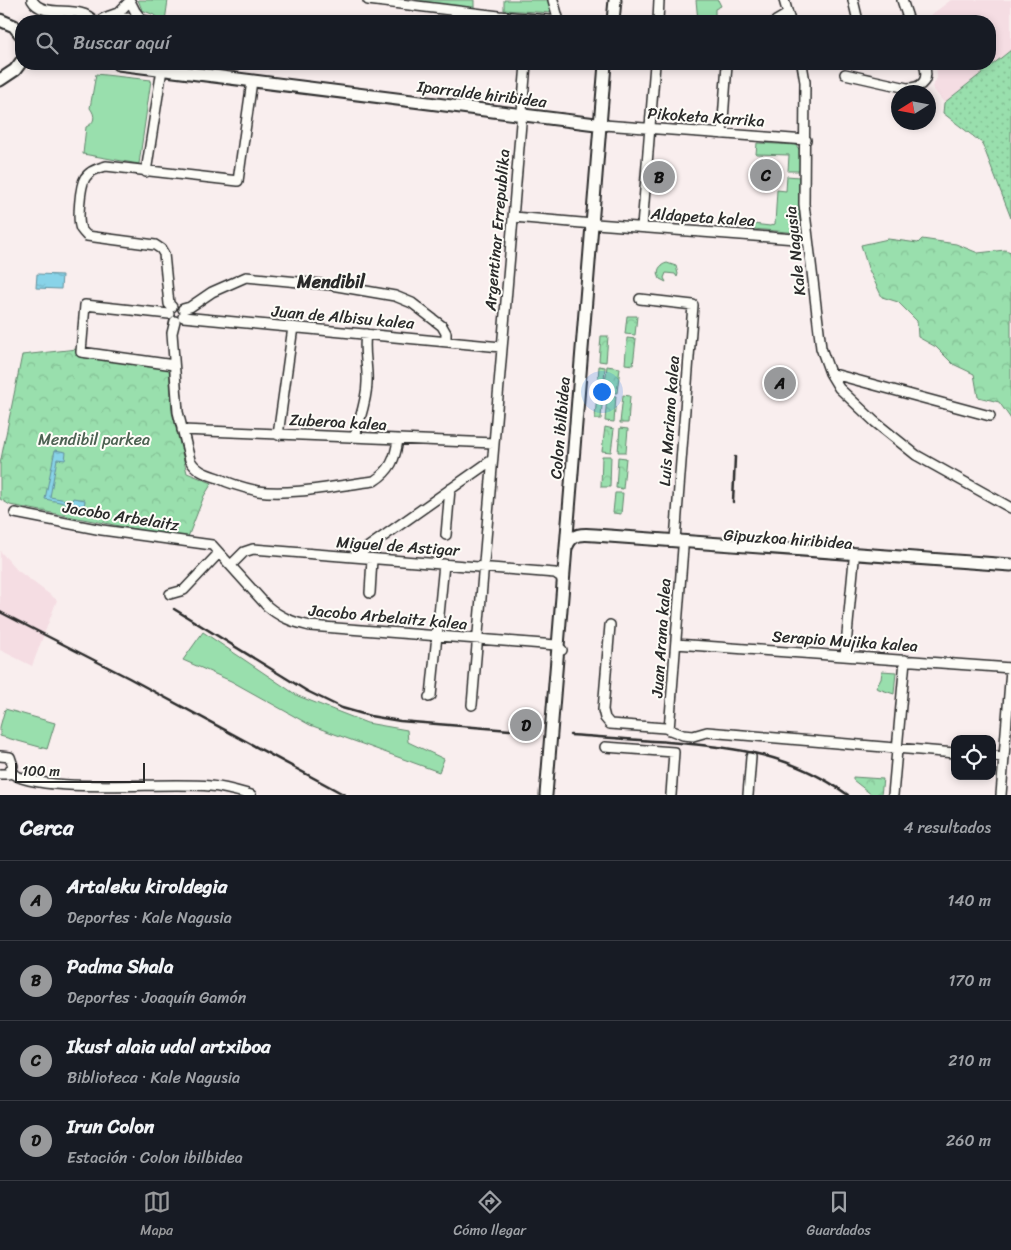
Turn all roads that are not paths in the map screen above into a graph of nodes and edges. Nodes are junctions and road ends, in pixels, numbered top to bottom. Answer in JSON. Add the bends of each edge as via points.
{"nodes":[{"id":1,"x":32,"y":0,"type":"edge"},
{"id":2,"x":368,"y":0,"type":"edge"},
{"id":3,"x":553,"y":0,"type":"edge"},
{"id":4,"x":611,"y":0,"type":"edge"},
{"id":5,"x":659,"y":0,"type":"edge"},
{"id":6,"x":784,"y":0,"type":"edge"},
{"id":7,"x":854,"y":0,"type":"edge"},
{"id":8,"x":902,"y":0,"type":"edge"},
{"id":9,"x":130,"y":1,"type":"edge"},
{"id":10,"x":398,"y":2,"type":"edge"},
{"id":11,"x":614,"y":13,"type":"edge"},
{"id":12,"x":87,"y":15,"type":"edge"},
{"id":13,"x":112,"y":15,"type":"edge"},
{"id":14,"x":139,"y":15,"type":"edge"},
{"id":15,"x":493,"y":15,"type":"edge"},
{"id":16,"x":557,"y":15,"type":"edge"},
{"id":17,"x":658,"y":15,"type":"edge"},
{"id":18,"x":788,"y":15,"type":"edge"},
{"id":19,"x":857,"y":15,"type":"edge"},
{"id":20,"x":907,"y":15,"type":"edge"},
{"id":21,"x":0,"y":20,"type":"edge"},
{"id":22,"x":15,"y":27,"type":"edge"},
{"id":23,"x":155,"y":70,"type":"edge"},
{"id":24,"x":176,"y":70,"type":"edge"},
{"id":25,"x":526,"y":70,"type":"edge"},
{"id":26,"x":608,"y":70,"type":"edge"},
{"id":27,"x":655,"y":70,"type":"edge"},
{"id":28,"x":727,"y":70,"type":"edge"},
{"id":29,"x":803,"y":70,"type":"edge"},
{"id":30,"x":925,"y":70,"type":"edge"},
{"id":31,"x":845,"y":74,"type":"dead end"},
{"id":32,"x":252,"y":81,"type":"junction"},
{"id":33,"x":522,"y":116,"type":"junction"},
{"id":34,"x":602,"y":125,"type":"junction"},
{"id":35,"x":650,"y":129,"type":"junction"},
{"id":36,"x":722,"y":134,"type":"junction"},
{"id":37,"x":806,"y":140,"type":"junction"},
{"id":38,"x":146,"y":172,"type":"junction"},
{"id":39,"x":514,"y":217,"type":"junction"},
{"id":40,"x":595,"y":224,"type":"junction"},
{"id":41,"x":642,"y":228,"type":"junction"},
{"id":42,"x":808,"y":240,"type":"junction"},
{"id":43,"x":640,"y":298,"type":"dead end"},
{"id":44,"x":170,"y":310,"type":"junction"},
{"id":45,"x":180,"y":316,"type":"junction"},
{"id":46,"x":292,"y":327,"type":"junction"},
{"id":47,"x":366,"y":334,"type":"junction"},
{"id":48,"x":446,"y":341,"type":"junction"},
{"id":49,"x":501,"y":347,"type":"junction"},
{"id":50,"x":174,"y":365,"type":"junction"},
{"id":51,"x":830,"y":373,"type":"junction"},
{"id":52,"x":990,"y":416,"type":"dead end"},
{"id":53,"x":182,"y":430,"type":"junction"},
{"id":54,"x":278,"y":435,"type":"junction"},
{"id":55,"x":355,"y":437,"type":"junction"},
{"id":56,"x":398,"y":440,"type":"junction"},
{"id":57,"x":494,"y":443,"type":"junction"},
{"id":58,"x":492,"y":460,"type":"junction"},
{"id":59,"x":450,"y":489,"type":"junction"},
{"id":60,"x":1011,"y":508,"type":"edge"},
{"id":61,"x":15,"y":514,"type":"dead end"},
{"id":62,"x":573,"y":519,"type":"junction"},
{"id":63,"x":446,"y":535,"type":"dead end"},
{"id":64,"x":595,"y":535,"type":"junction"},
{"id":65,"x":679,"y":544,"type":"junction"},
{"id":66,"x":569,"y":548,"type":"junction"},
{"id":67,"x":219,"y":553,"type":"junction"},
{"id":68,"x":354,"y":557,"type":"junction"},
{"id":69,"x":372,"y":559,"type":"junction"},
{"id":70,"x":854,"y":560,"type":"junction"},
{"id":71,"x":444,"y":564,"type":"junction"},
{"id":72,"x":231,"y":565,"type":"junction"},
{"id":73,"x":1011,"y":565,"type":"edge"},
{"id":74,"x":484,"y":567,"type":"junction"},
{"id":75,"x":1011,"y":571,"type":"edge"},
{"id":76,"x":564,"y":583,"type":"junction"},
{"id":77,"x":370,"y":592,"type":"dead end"},
{"id":78,"x":170,"y":594,"type":"dead end"},
{"id":79,"x":610,"y":625,"type":"dead end"},
{"id":80,"x":438,"y":637,"type":"junction"},
{"id":81,"x":478,"y":640,"type":"junction"},
{"id":82,"x":676,"y":644,"type":"junction"},
{"id":83,"x":560,"y":649,"type":"junction"},
{"id":84,"x":845,"y":656,"type":"junction"},
{"id":85,"x":905,"y":660,"type":"junction"},
{"id":86,"x":1011,"y":669,"type":"edge"},
{"id":87,"x":429,"y":697,"type":"dead end"},
{"id":88,"x":472,"y":705,"type":"dead end"},
{"id":89,"x":1009,"y":729,"type":"edge"},
{"id":90,"x":672,"y":731,"type":"junction"},
{"id":91,"x":605,"y":747,"type":"dead end"},
{"id":92,"x":897,"y":749,"type":"junction"},
{"id":93,"x":951,"y":754,"type":"edge"},
{"id":94,"x":0,"y":756,"type":"edge"},
{"id":95,"x":996,"y":756,"type":"edge"},
{"id":96,"x":751,"y":757,"type":"dead end"},
{"id":97,"x":1004,"y":757,"type":"junction"},
{"id":98,"x":10,"y":772,"type":"junction"},
{"id":99,"x":0,"y":774,"type":"edge"},
{"id":100,"x":251,"y":795,"type":"edge"},
{"id":101,"x":546,"y":795,"type":"edge"},
{"id":102,"x":551,"y":795,"type":"edge"},
{"id":103,"x":671,"y":795,"type":"edge"},
{"id":104,"x":748,"y":795,"type":"edge"},
{"id":105,"x":894,"y":795,"type":"edge"},
{"id":106,"x":1002,"y":795,"type":"edge"}],
"edges":[{"from":1,"to":12,"type":"street","via":[[41,9]]},
{"from":2,"to":10,"type":"street"},
{"from":3,"to":16,"type":"street"},
{"from":4,"to":11,"type":"main road"},
{"from":5,"to":17,"type":"street"},
{"from":6,"to":18,"type":"street"},
{"from":7,"to":19,"type":"street"},
{"from":8,"to":20,"type":"street"},
{"from":9,"to":13,"type":"street"},
{"from":9,"to":14,"type":"street"},
{"from":10,"to":15,"type":"street"},
{"from":21,"to":22,"type":"main road"},
{"from":23,"to":38,"type":"street"},
{"from":24,"to":32,"type":"main road","name":"Iparralde hiribidea"},
{"from":25,"to":33,"type":"street","name":"Argentinar Errepublika"},
{"from":26,"to":34,"type":"main road","name":"Colon ibilbidea"},
{"from":27,"to":35,"type":"street"},
{"from":28,"to":36,"type":"street"},
{"from":29,"to":37,"type":"street","name":"Kale Nagusia"},
{"from":30,"to":31,"type":"street","via":[[923,84],[917,88]]},
{"from":32,"to":33,"type":"main road","name":"Iparralde hiribidea"},
{"from":32,"to":38,"type":"street","via":[[238,181]]},
{"from":33,"to":34,"type":"main road","name":"Iparralde hiribidea"},
{"from":33,"to":39,"type":"street","name":"Argentinar Errepublika"},
{"from":34,"to":35,"type":"street","name":"Pikoketa Karrika"},
{"from":34,"to":40,"type":"main road","name":"Colon ibilbidea"},
{"from":35,"to":36,"type":"street","name":"Pikoketa Karrika"},
{"from":35,"to":41,"type":"street"},
{"from":36,"to":37,"type":"street","name":"Pikoketa Karrika"},
{"from":37,"to":42,"type":"street","name":"Kale Nagusia","via":[[804,204]]},
{"from":38,"to":44,"type":"street","via":[[106,166],[86,176],[81,188],[81,229],[86,236],[94,238],[155,245],[162,249]]},
{"from":39,"to":40,"type":"street","name":"Aldapeta kalea"},
{"from":39,"to":49,"type":"street","name":"Argentinar Errepublika"},
{"from":40,"to":41,"type":"street","name":"Aldapeta kalea"},
{"from":40,"to":62,"type":"main road","name":"Colon ibilbidea"},
{"from":40,"to":66,"type":"main road","name":"Colon ibilbidea"},
{"from":41,"to":42,"type":"street","name":"Aldapeta kalea"},
{"from":42,"to":51,"type":"street","name":"Kale Nagusia","via":[[821,348]]},
{"from":43,"to":65,"type":"street","name":"Luis Mariano kalea","via":[[693,305]]},
{"from":44,"to":45,"type":"street","via":[[170,318]]},
{"from":44,"to":45,"type":"street","name":"Juan de Albisu kalea","via":[[179,306]]},
{"from":44,"to":50,"type":"street","via":[[85,305],[81,352]]},
{"from":45,"to":46,"type":"street","name":"Juan de Albisu kalea"},
{"from":45,"to":48,"type":"street","via":[[212,292],[246,277],[331,285],[395,296],[412,302],[442,326]]},
{"from":45,"to":50,"type":"street","via":[[172,333]]},
{"from":46,"to":47,"type":"street","name":"Juan de Albisu kalea"},
{"from":46,"to":54,"type":"street"},
{"from":47,"to":48,"type":"street","name":"Juan de Albisu kalea"},
{"from":47,"to":55,"type":"street","via":[[364,353],[368,381]]},
{"from":48,"to":49,"type":"street","name":"Juan de Albisu kalea"},
{"from":49,"to":57,"type":"street","name":"Argentinar Errepublika"},
{"from":50,"to":53,"type":"street"},
{"from":51,"to":52,"type":"street"},
{"from":51,"to":60,"type":"street","name":"Kale Nagusia","via":[[839,388],[916,455]]},
{"from":53,"to":54,"type":"street","name":"Zuberoa kalea"},
{"from":53,"to":56,"type":"street","via":[[190,460],[197,470],[258,491],[283,492],[374,480],[385,474],[391,465]]},
{"from":54,"to":55,"type":"street","name":"Zuberoa kalea"},
{"from":55,"to":56,"type":"street","name":"Zuberoa kalea"},
{"from":56,"to":57,"type":"street","name":"Zuberoa kalea"},
{"from":57,"to":58,"type":"street","name":"Argentinar Errepublika"},
{"from":58,"to":59,"type":"street"},
{"from":58,"to":74,"type":"street","name":"Argentinar Errepublika"},
{"from":59,"to":63,"type":"street"},
{"from":59,"to":68,"type":"street"},
{"from":61,"to":67,"type":"street","name":"Jacobo Arbelaitz","via":[[212,546]]},
{"from":62,"to":64,"type":"main road","name":"Gipuzkoa hiribidea","via":[[578,530]]},
{"from":62,"to":66,"type":"main road","name":"Colon ibilbidea"},
{"from":64,"to":65,"type":"main road","name":"Gipuzkoa hiribidea"},
{"from":64,"to":66,"type":"main road","name":"Gipuzkoa hiribidea","via":[[581,534]]},
{"from":65,"to":66,"type":"main road","name":"Gipuzkoa hiribidea","via":[[584,541]]},
{"from":65,"to":70,"type":"main road","name":"Gipuzkoa hiribidea"},
{"from":65,"to":73,"type":"main road","name":"Gipuzkoa hiribidea"},
{"from":65,"to":82,"type":"street","name":"Juan Arana kalea"},
{"from":66,"to":76,"type":"main road","name":"Colon ibilbidea"},
{"from":66,"to":83,"type":"main road","name":"Colon ibilbidea"},
{"from":67,"to":72,"type":"street","name":"Jacobo Arbelaitz"},
{"from":67,"to":78,"type":"street","via":[[184,590]]},
{"from":68,"to":69,"type":"street","name":"Miguel de Astigar"},
{"from":68,"to":72,"type":"street","name":"Miguel de Astigar","via":[[253,549],[244,552]]},
{"from":69,"to":71,"type":"street","name":"Miguel de Astigar"},
{"from":69,"to":77,"type":"street"},
{"from":70,"to":75,"type":"main road","name":"Gipuzkoa hiribidea"},
{"from":70,"to":84,"type":"street"},
{"from":71,"to":74,"type":"street","name":"Miguel de Astigar"},
{"from":71,"to":80,"type":"street"},
{"from":72,"to":80,"type":"street","name":"Jacobo Arbelaitz kalea","via":[[267,606],[288,620],[310,626]]},
{"from":74,"to":76,"type":"street","name":"Miguel de Astigar","via":[[554,573]]},
{"from":74,"to":81,"type":"street","name":"Argentinar Errepublika"},
{"from":76,"to":83,"type":"main road","name":"Colon ibilbidea"},
{"from":79,"to":90,"type":"street","via":[[605,718],[610,724]]},
{"from":80,"to":81,"type":"street","name":"Jacobo Arbelaitz kalea"},
{"from":80,"to":87,"type":"street"},
{"from":81,"to":83,"type":"street","name":"Jacobo Arbelaitz kalea"},
{"from":81,"to":88,"type":"street","name":"Argentinar Errepublika"},
{"from":82,"to":84,"type":"street","name":"Serapio Mujika kalea"},
{"from":82,"to":90,"type":"street","name":"Juan Arana kalea"},
{"from":83,"to":101,"type":"main road","name":"Colon ibilbidea"},
{"from":83,"to":102,"type":"main road","name":"Colon ibilbidea"},
{"from":84,"to":85,"type":"street","name":"Serapio Mujika kalea"},
{"from":85,"to":86,"type":"street","name":"Serapio Mujika kalea"},
{"from":85,"to":92,"type":"street"},
{"from":86,"to":89,"type":"street"},
{"from":89,"to":97,"type":"street"},
{"from":90,"to":92,"type":"street","via":[[679,735],[707,732]]},
{"from":91,"to":103,"type":"street","via":[[674,752]]},
{"from":92,"to":93,"type":"street"},
{"from":92,"to":105,"type":"street"},
{"from":94,"to":98,"type":"street","via":[[12,760]]},
{"from":95,"to":97,"type":"street"},
{"from":96,"to":104,"type":"street"},
{"from":97,"to":106,"type":"street"},
{"from":98,"to":99,"type":"street"},
{"from":98,"to":100,"type":"street","via":[[25,781],[54,786],[210,786]]}]}
